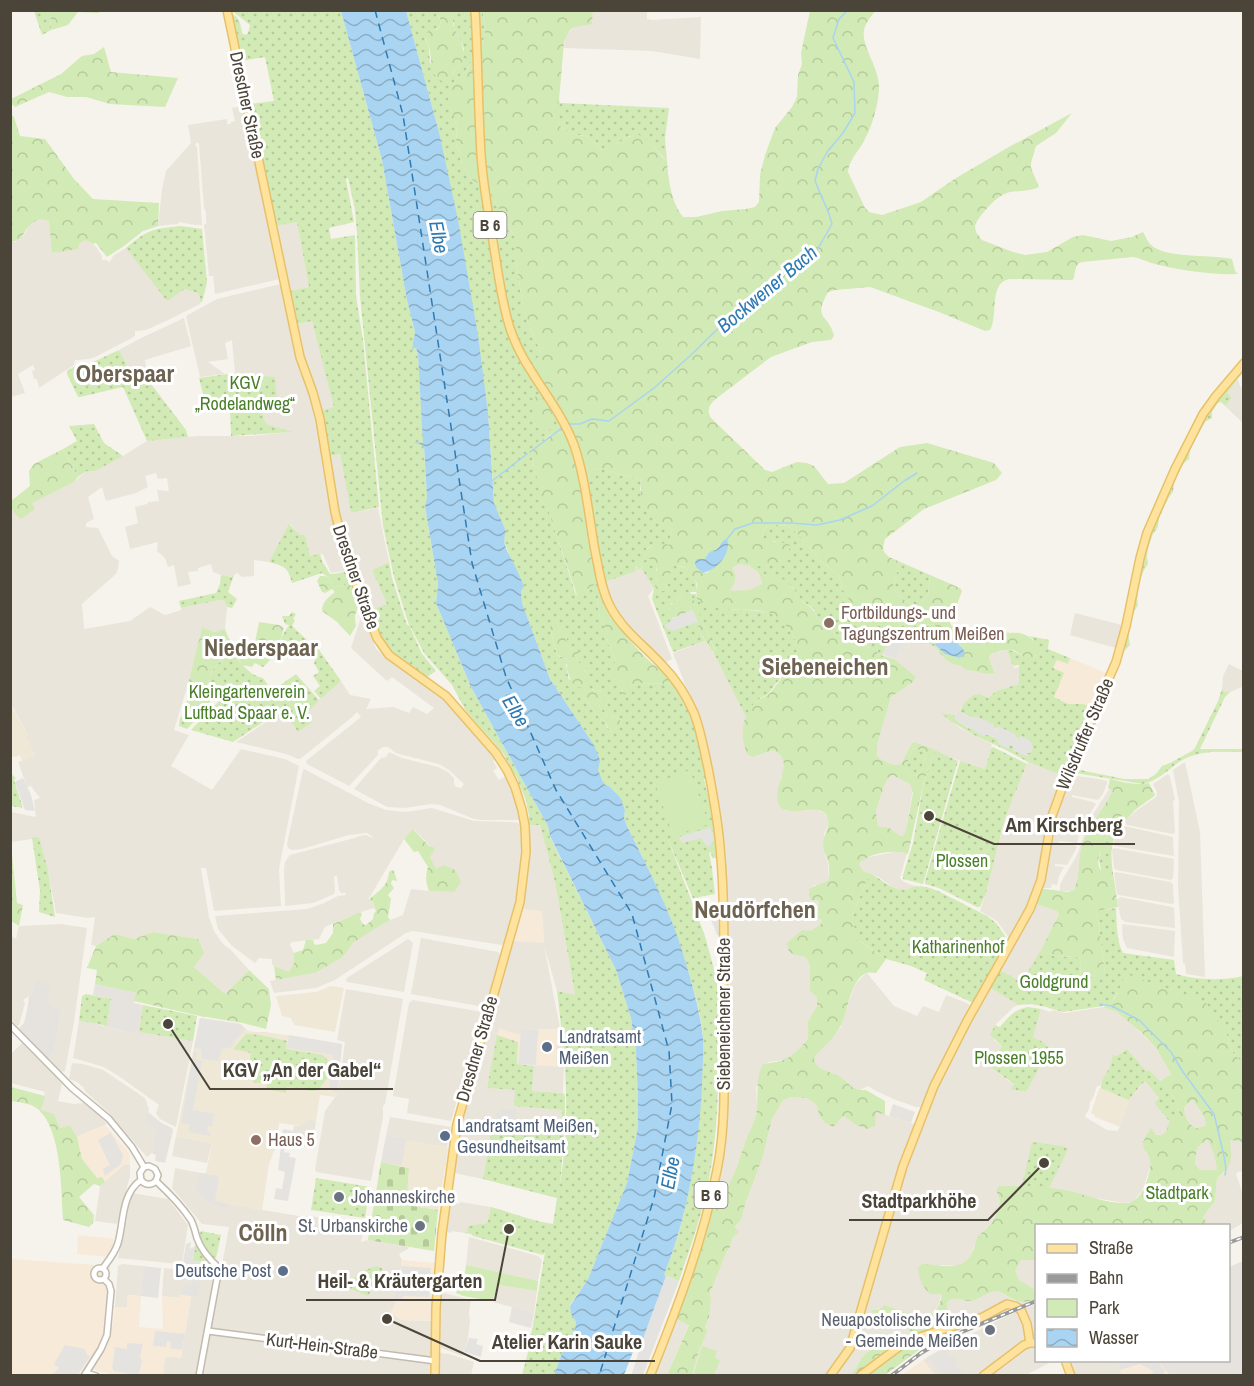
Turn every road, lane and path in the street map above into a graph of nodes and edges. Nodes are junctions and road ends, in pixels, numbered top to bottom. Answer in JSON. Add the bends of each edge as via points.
{"nodes":[{"id":1,"x":227,"y":10,"type":"edge"},
{"id":2,"x":475,"y":10,"type":"edge"},
{"id":3,"x":1244,"y":363,"type":"edge"},
{"id":4,"x":10,"y":1025,"type":"edge"},
{"id":5,"x":144,"y":1167,"type":"junction"},
{"id":6,"x":141,"y":1180,"type":"junction"},
{"id":7,"x":156,"y":1181,"type":"junction"},
{"id":8,"x":103,"y":1268,"type":"junction"},
{"id":9,"x":104,"y":1279,"type":"junction"},
{"id":10,"x":208,"y":1331,"type":"junction"},
{"id":11,"x":1034,"y":1342,"type":"edge"},
{"id":12,"x":436,"y":1361,"type":"junction"},
{"id":13,"x":1066,"y":1364,"type":"edge"},
{"id":14,"x":85,"y":1374,"type":"edge"},
{"id":15,"x":96,"y":1376,"type":"edge"},
{"id":16,"x":199,"y":1376,"type":"edge"},
{"id":17,"x":435,"y":1376,"type":"edge"},
{"id":18,"x":650,"y":1376,"type":"edge"},
{"id":19,"x":830,"y":1376,"type":"edge"},
{"id":20,"x":860,"y":1376,"type":"edge"},
{"id":21,"x":983,"y":1376,"type":"edge"},
{"id":22,"x":1071,"y":1376,"type":"edge"}],
"edges":[{"from":1,"to":12,"type":"main road","name":"Dresdner Straße","via":[[300,357],[320,418],[335,512],[353,578],[381,646],[446,696],[489,744],[511,779],[524,816],[526,852],[520,898],[460,1109],[453,1149],[437,1290]]},
{"from":2,"to":18,"type":"main road","name":"Siebeneichener Straße","number":"B 6","via":[[481,154],[509,324],[576,451],[601,581],[609,603],[623,627],[673,677],[695,716],[716,814],[724,940],[721,1142],[697,1248]]},
{"from":3,"to":19,"type":"main road","name":"Wilsdruffer Straße","via":[[1203,414],[1147,533],[1116,662],[1055,808],[1041,880],[1030,909],[934,1086],[903,1166],[850,1348]]},
{"from":4,"to":5,"type":"street","via":[[109,1119]]},
{"from":5,"to":6,"type":"street"},
{"from":5,"to":7,"type":"street","via":[[155,1169]]},
{"from":6,"to":7,"type":"street","via":[[147,1185]]},
{"from":6,"to":8,"type":"street","via":[[128,1196],[118,1245]]},
{"from":7,"to":10,"type":"street","via":[[185,1211],[202,1250],[219,1268]]},
{"from":8,"to":9,"type":"street","via":[[107,1273]]},
{"from":8,"to":9,"type":"street","via":[[97,1268],[94,1274],[98,1280]]},
{"from":9,"to":14,"type":"street","via":[[111,1292],[107,1335]]},
{"from":10,"to":12,"type":"street","name":"Kurt-Hein-Straße"},
{"from":10,"to":16,"type":"street"},
{"from":11,"to":20,"type":"main road","via":[[1021,1310],[1007,1304],[983,1317],[913,1339]]},
{"from":11,"to":21,"type":"main road","via":[[1024,1345]]},
{"from":12,"to":17,"type":"main road","name":"Dresdner Straße"},
{"from":13,"to":22,"type":"main road"},
{"from":14,"to":15,"type":"street"}]}
